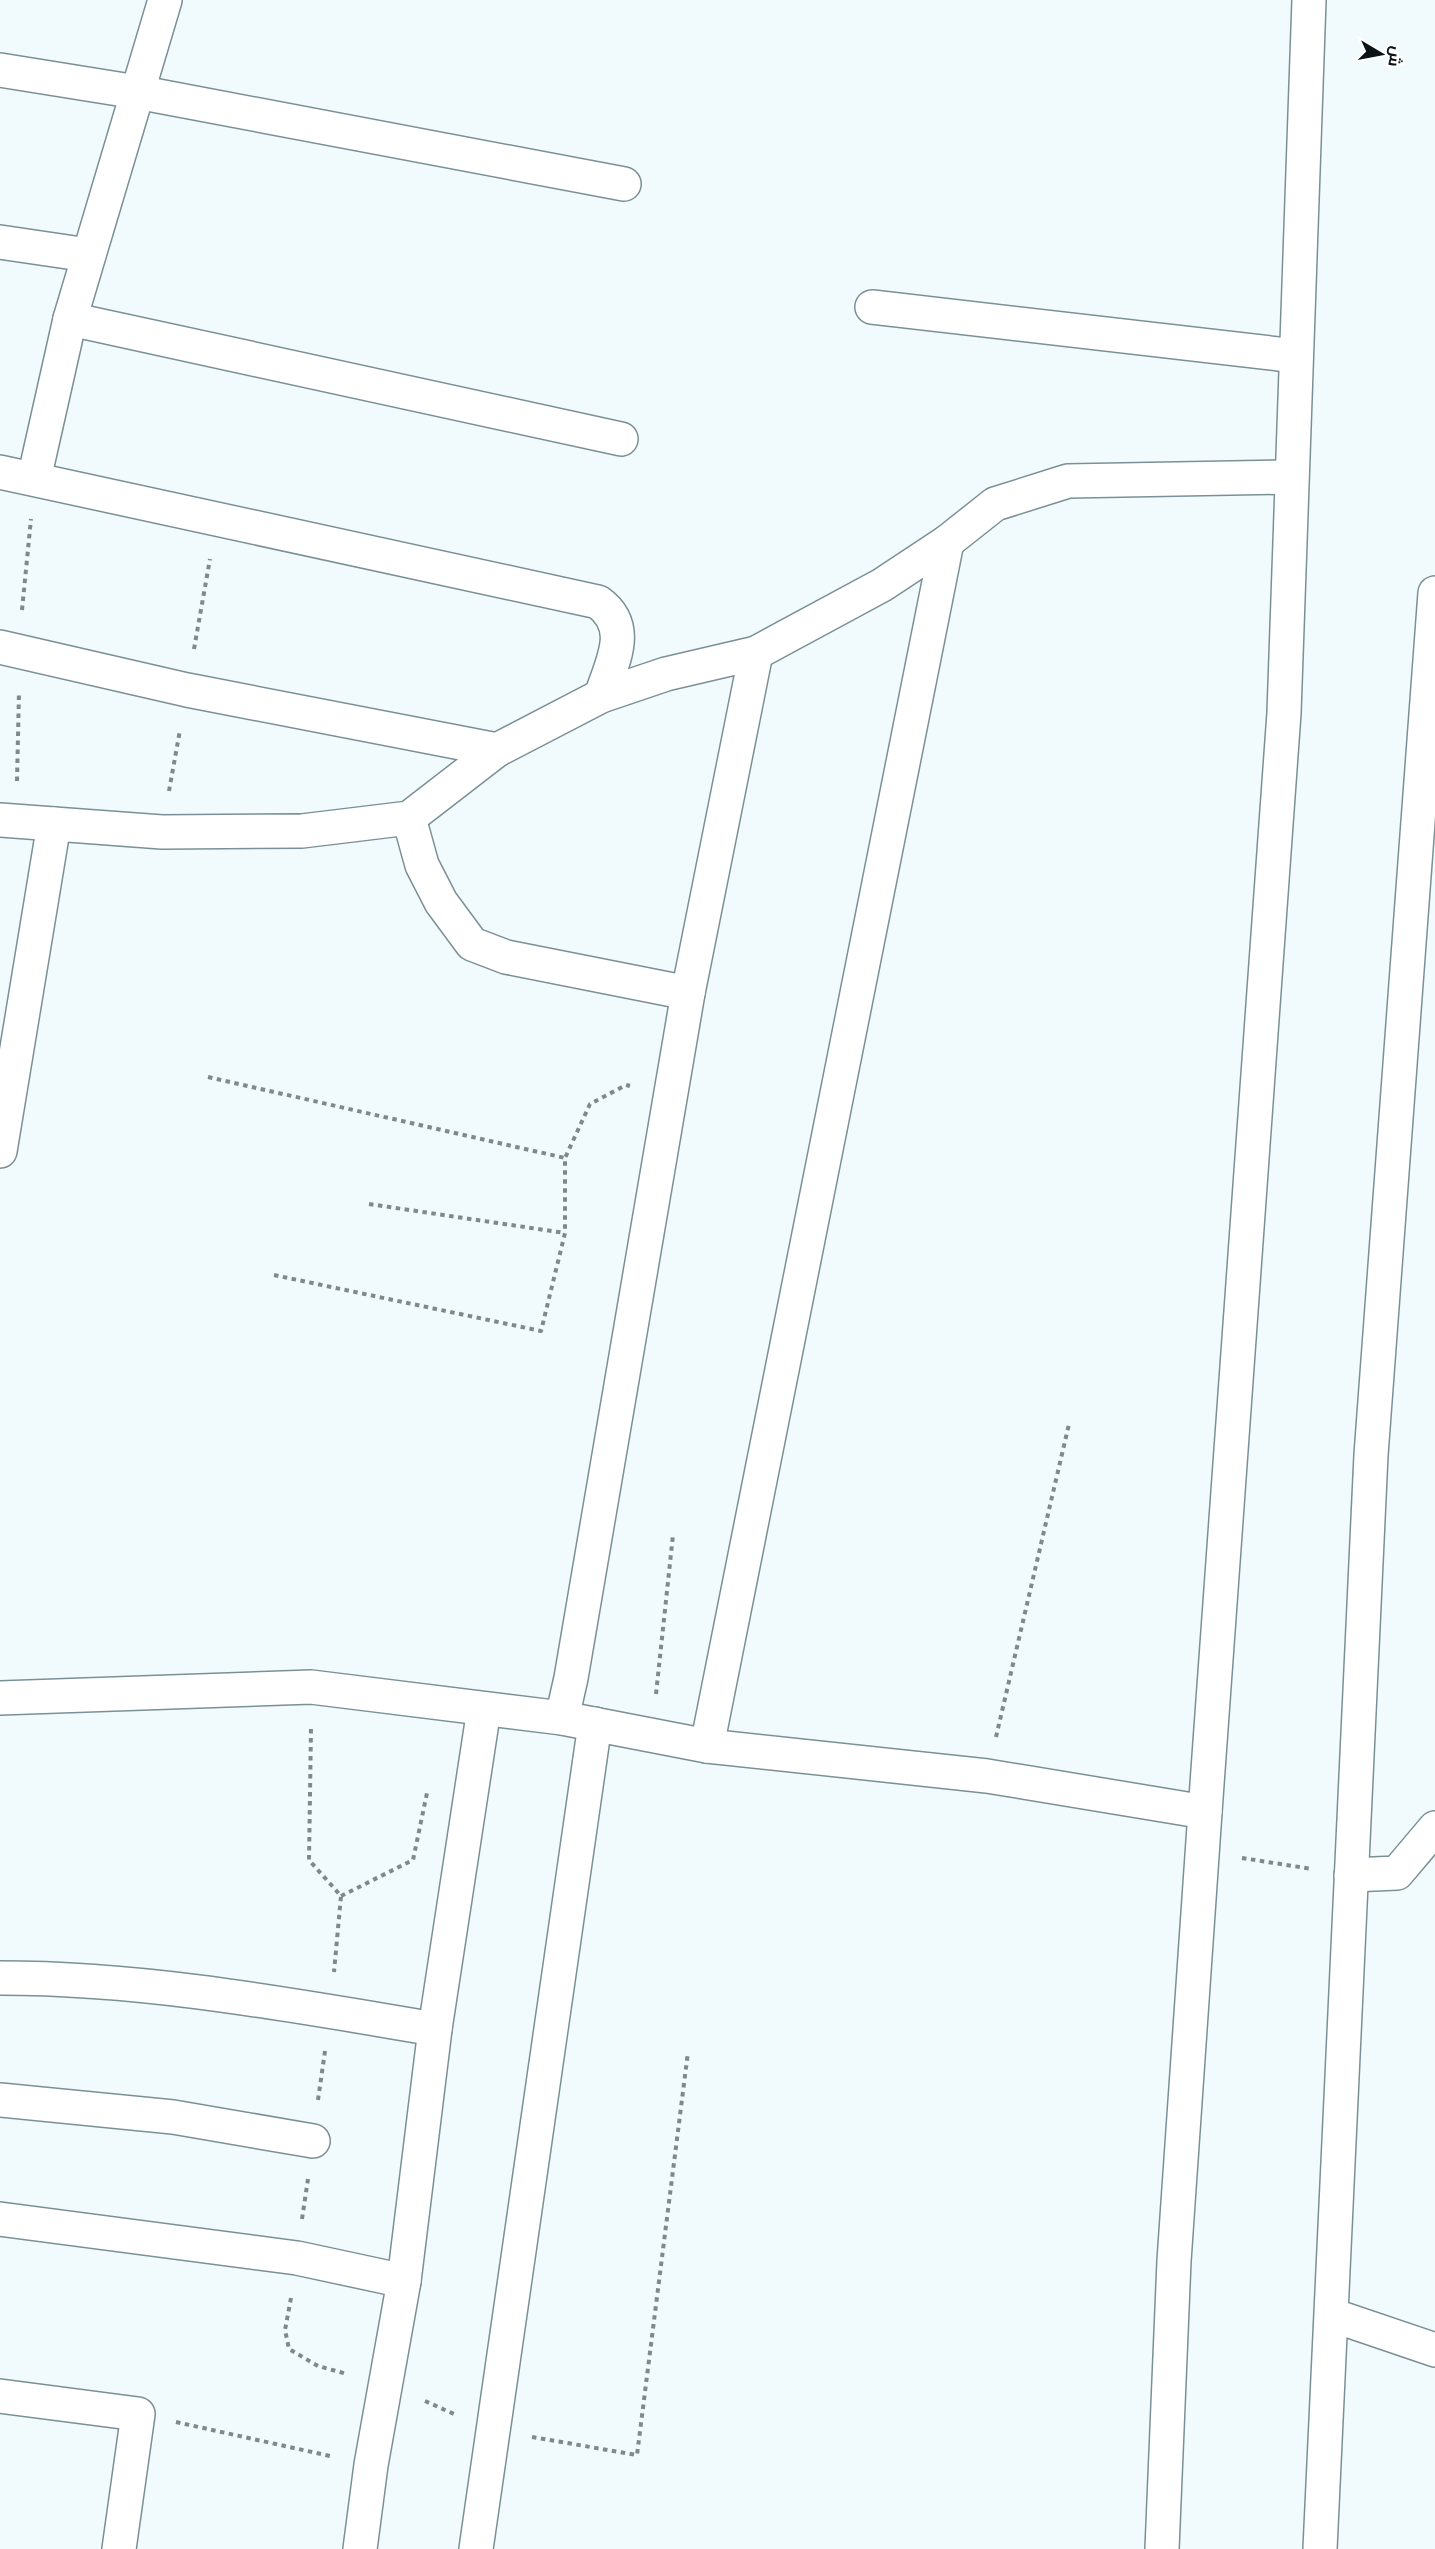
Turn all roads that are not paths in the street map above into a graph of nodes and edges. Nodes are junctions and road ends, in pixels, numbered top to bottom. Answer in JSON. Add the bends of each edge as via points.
{"nodes":[{"id":1,"x":165,"y":0,"type":"edge"},
{"id":2,"x":1309,"y":0,"type":"edge"},
{"id":3,"x":0,"y":70,"type":"edge"},
{"id":4,"x":137,"y":92,"type":"junction"},
{"id":5,"x":624,"y":184,"type":"dead end"},
{"id":6,"x":0,"y":242,"type":"edge"},
{"id":7,"x":88,"y":255,"type":"junction"},
{"id":8,"x":872,"y":307,"type":"dead end"},
{"id":9,"x":70,"y":319,"type":"junction"},
{"id":10,"x":1296,"y":356,"type":"junction"},
{"id":11,"x":621,"y":439,"type":"dead end"},
{"id":12,"x":0,"y":472,"type":"edge"},
{"id":13,"x":1292,"y":477,"type":"junction"},
{"id":14,"x":34,"y":479,"type":"junction"},
{"id":15,"x":947,"y":542,"type":"junction"},
{"id":16,"x":1435,"y":593,"type":"edge"},
{"id":17,"x":0,"y":647,"type":"edge"},
{"id":18,"x":756,"y":653,"type":"junction"},
{"id":19,"x":601,"y":696,"type":"junction"},
{"id":20,"x":497,"y":750,"type":"junction"},
{"id":21,"x":409,"y":818,"type":"junction"},
{"id":22,"x":0,"y":820,"type":"edge"},
{"id":23,"x":54,"y":824,"type":"junction"},
{"id":24,"x":688,"y":993,"type":"junction"},
{"id":25,"x":0,"y":1151,"type":"edge"},
{"id":26,"x":0,"y":1698,"type":"edge"},
{"id":27,"x":484,"y":1709,"type":"junction"},
{"id":28,"x":562,"y":1718,"type":"junction"},
{"id":29,"x":596,"y":1724,"type":"junction"},
{"id":30,"x":708,"y":1746,"type":"junction"},
{"id":31,"x":1205,"y":1812,"type":"junction"},
{"id":32,"x":1435,"y":1828,"type":"edge"},
{"id":33,"x":1351,"y":1875,"type":"junction"},
{"id":34,"x":0,"y":1978,"type":"edge"},
{"id":35,"x":435,"y":2029,"type":"junction"},
{"id":36,"x":0,"y":2100,"type":"edge"},
{"id":37,"x":313,"y":2141,"type":"dead end"},
{"id":38,"x":0,"y":2218,"type":"edge"},
{"id":39,"x":404,"y":2281,"type":"junction"},
{"id":40,"x":1332,"y":2315,"type":"junction"},
{"id":41,"x":1435,"y":2350,"type":"edge"},
{"id":42,"x":0,"y":2396,"type":"edge"},
{"id":43,"x":118,"y":2549,"type":"edge"},
{"id":44,"x":360,"y":2549,"type":"edge"},
{"id":45,"x":476,"y":2549,"type":"edge"},
{"id":46,"x":1162,"y":2549,"type":"edge"},
{"id":47,"x":1320,"y":2549,"type":"edge"}],
"edges":[{"from":1,"to":4,"type":"street"},
{"from":2,"to":10,"type":"street"},
{"from":3,"to":4,"type":"street"},
{"from":4,"to":5,"type":"street"},
{"from":4,"to":7,"type":"street"},
{"from":6,"to":7,"type":"street"},
{"from":7,"to":9,"type":"street"},
{"from":8,"to":10,"type":"street"},
{"from":9,"to":11,"type":"street"},
{"from":9,"to":14,"type":"street"},
{"from":10,"to":13,"type":"street"},
{"from":12,"to":14,"type":"street"},
{"from":13,"to":15,"type":"street","via":[[1068,481],[995,504]]},
{"from":13,"to":31,"type":"street","via":[[1284,713]]},
{"from":14,"to":19,"type":"street","via":[[598,602],[612,611],[618,643]]},
{"from":15,"to":18,"type":"street","via":[[882,585]]},
{"from":15,"to":30,"type":"street"},
{"from":16,"to":33,"type":"street","via":[[1372,1443]]},
{"from":17,"to":20,"type":"street","via":[[187,690]]},
{"from":18,"to":19,"type":"street","via":[[666,674]]},
{"from":18,"to":24,"type":"street"},
{"from":19,"to":20,"type":"street"},
{"from":20,"to":21,"type":"street"},
{"from":21,"to":23,"type":"street","via":[[302,831],[162,832]]},
{"from":21,"to":24,"type":"street","via":[[422,865],[441,902],[472,944],[506,957]]},
{"from":22,"to":23,"type":"street"},
{"from":23,"to":25,"type":"street"},
{"from":24,"to":28,"type":"street"},
{"from":26,"to":27,"type":"street","via":[[311,1687]]},
{"from":27,"to":28,"type":"street"},
{"from":27,"to":35,"type":"street"},
{"from":28,"to":29,"type":"street"},
{"from":29,"to":30,"type":"street"},
{"from":29,"to":45,"type":"street"},
{"from":30,"to":31,"type":"street","via":[[987,1776]]},
{"from":31,"to":46,"type":"street","via":[[1174,2261]]},
{"from":32,"to":33,"type":"street","via":[[1397,1873]]},
{"from":33,"to":40,"type":"street"},
{"from":34,"to":35,"type":"street","via":[[112,1981]]},
{"from":35,"to":39,"type":"street"},
{"from":36,"to":37,"type":"street","via":[[173,2117]]},
{"from":38,"to":39,"type":"street","via":[[297,2258]]},
{"from":39,"to":44,"type":"street"},
{"from":40,"to":41,"type":"street"},
{"from":40,"to":47,"type":"street"},
{"from":42,"to":43,"type":"street","via":[[138,2414]]}]}
